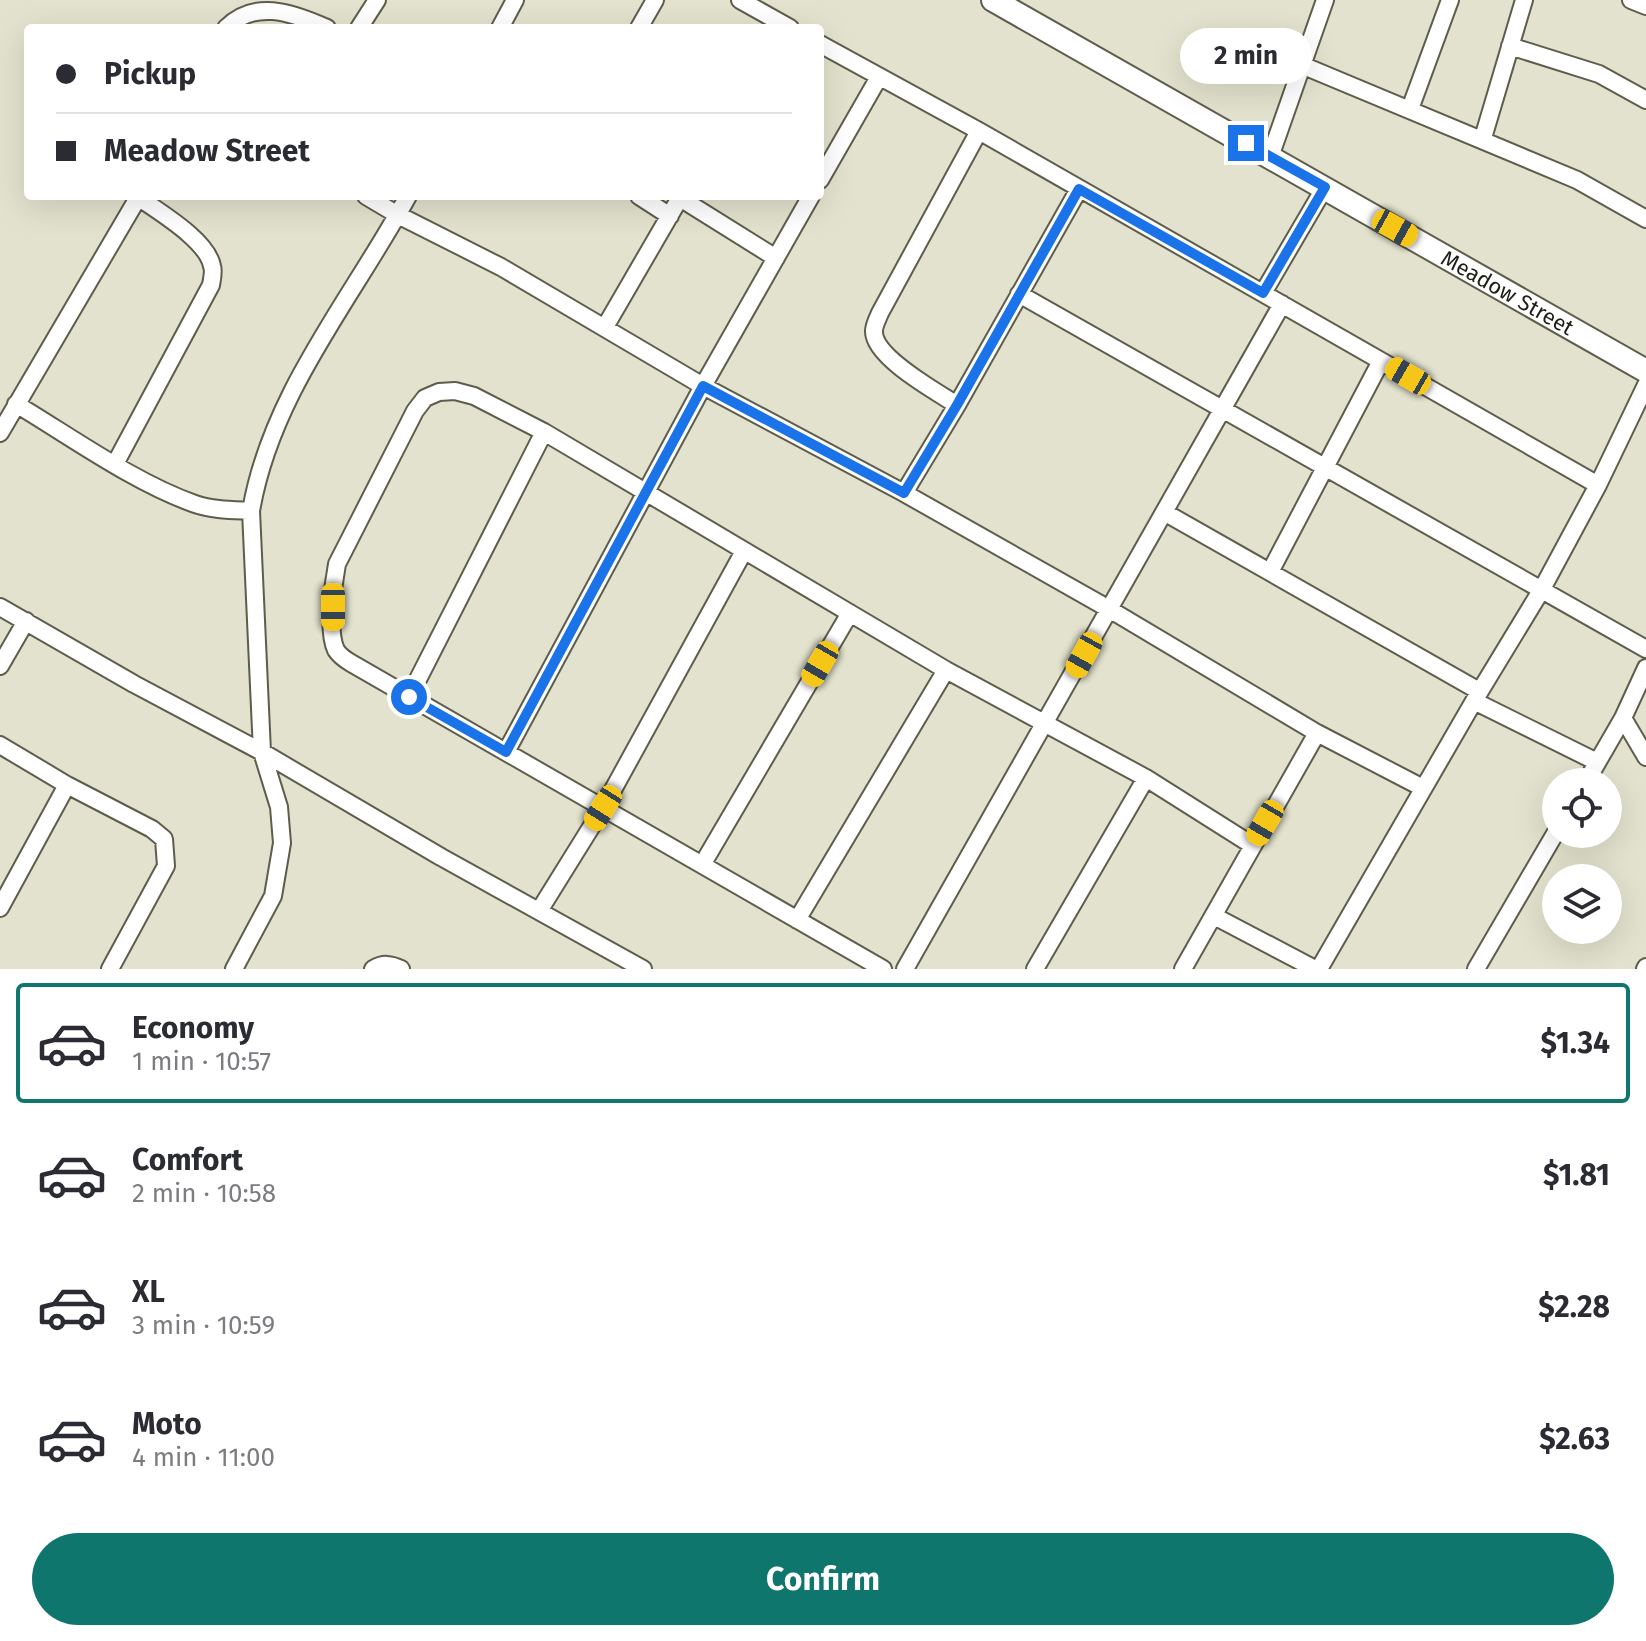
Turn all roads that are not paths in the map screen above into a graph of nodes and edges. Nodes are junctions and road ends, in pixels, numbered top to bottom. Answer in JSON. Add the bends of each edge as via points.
{"nodes":[{"id":1,"x":377,"y":0,"type":"edge"},
{"id":2,"x":515,"y":0,"type":"edge"},
{"id":3,"x":655,"y":0,"type":"edge"},
{"id":4,"x":740,"y":0,"type":"edge"},
{"id":5,"x":993,"y":0,"type":"edge"},
{"id":6,"x":1325,"y":0,"type":"edge"},
{"id":7,"x":1450,"y":0,"type":"edge"},
{"id":8,"x":1524,"y":0,"type":"edge"},
{"id":9,"x":1631,"y":0,"type":"edge"},
{"id":10,"x":1646,"y":6,"type":"edge"},
{"id":11,"x":229,"y":24,"type":"edge"},
{"id":12,"x":318,"y":24,"type":"edge"},
{"id":13,"x":362,"y":24,"type":"edge"},
{"id":14,"x":502,"y":24,"type":"edge"},
{"id":15,"x":641,"y":24,"type":"edge"},
{"id":16,"x":778,"y":24,"type":"edge"},
{"id":17,"x":824,"y":46,"type":"edge"},
{"id":18,"x":1510,"y":46,"type":"junction"},
{"id":19,"x":1304,"y":66,"type":"junction"},
{"id":20,"x":879,"y":77,"type":"junction"},
{"id":21,"x":1646,"y":100,"type":"edge"},
{"id":22,"x":1410,"y":109,"type":"junction"},
{"id":23,"x":979,"y":131,"type":"junction"},
{"id":24,"x":1483,"y":138,"type":"junction"},
{"id":25,"x":1270,"y":157,"type":"junction"},
{"id":26,"x":824,"y":173,"type":"edge"},
{"id":27,"x":1325,"y":187,"type":"junction"},
{"id":28,"x":1079,"y":189,"type":"junction"},
{"id":29,"x":137,"y":200,"type":"edge"},
{"id":30,"x":144,"y":200,"type":"edge"},
{"id":31,"x":373,"y":200,"type":"edge"},
{"id":32,"x":406,"y":200,"type":"edge"},
{"id":33,"x":645,"y":200,"type":"edge"},
{"id":34,"x":679,"y":200,"type":"edge"},
{"id":35,"x":686,"y":200,"type":"edge"},
{"id":36,"x":809,"y":200,"type":"edge"},
{"id":37,"x":398,"y":215,"type":"junction"},
{"id":38,"x":670,"y":216,"type":"junction"},
{"id":39,"x":1646,"y":219,"type":"edge"},
{"id":40,"x":776,"y":258,"type":"junction"},
{"id":41,"x":1263,"y":293,"type":"junction"},
{"id":42,"x":1019,"y":294,"type":"junction"},
{"id":43,"x":1282,"y":304,"type":"junction"},
{"id":44,"x":605,"y":327,"type":"junction"},
{"id":45,"x":1381,"y":361,"type":"junction"},
{"id":46,"x":1646,"y":371,"type":"edge"},
{"id":47,"x":1646,"y":385,"type":"edge"},
{"id":48,"x":703,"y":386,"type":"junction"},
{"id":49,"x":16,"y":404,"type":"junction"},
{"id":50,"x":957,"y":405,"type":"junction"},
{"id":51,"x":1223,"y":411,"type":"junction"},
{"id":52,"x":544,"y":432,"type":"junction"},
{"id":53,"x":0,"y":433,"type":"edge"},
{"id":54,"x":115,"y":464,"type":"junction"},
{"id":55,"x":1325,"y":469,"type":"junction"},
{"id":56,"x":1598,"y":485,"type":"junction"},
{"id":57,"x":646,"y":492,"type":"junction"},
{"id":58,"x":904,"y":493,"type":"junction"},
{"id":59,"x":251,"y":511,"type":"junction"},
{"id":60,"x":1164,"y":512,"type":"junction"},
{"id":61,"x":744,"y":551,"type":"junction"},
{"id":62,"x":1270,"y":572,"type":"junction"},
{"id":63,"x":1542,"y":589,"type":"junction"},
{"id":64,"x":0,"y":607,"type":"edge"},
{"id":65,"x":1109,"y":609,"type":"junction"},
{"id":66,"x":850,"y":613,"type":"junction"},
{"id":67,"x":26,"y":621,"type":"junction"},
{"id":68,"x":1646,"y":649,"type":"edge"},
{"id":69,"x":0,"y":666,"type":"edge"},
{"id":70,"x":1646,"y":668,"type":"edge"},
{"id":71,"x":946,"y":670,"type":"junction"},
{"id":72,"x":1476,"y":696,"type":"junction"},
{"id":73,"x":409,"y":697,"type":"junction"},
{"id":74,"x":1623,"y":718,"type":"junction"},
{"id":75,"x":1046,"y":723,"type":"junction"},
{"id":76,"x":1317,"y":733,"type":"junction"},
{"id":77,"x":0,"y":745,"type":"edge"},
{"id":78,"x":262,"y":752,"type":"junction"},
{"id":79,"x":506,"y":752,"type":"junction"},
{"id":80,"x":1646,"y":757,"type":"edge"},
{"id":81,"x":1597,"y":762,"type":"junction"},
{"id":82,"x":1594,"y":768,"type":"edge"},
{"id":83,"x":1146,"y":778,"type":"junction"},
{"id":84,"x":67,"y":785,"type":"junction"},
{"id":85,"x":1423,"y":788,"type":"junction"},
{"id":86,"x":603,"y":808,"type":"junction"},
{"id":87,"x":1252,"y":845,"type":"junction"},
{"id":88,"x":1547,"y":848,"type":"edge"},
{"id":89,"x":702,"y":865,"type":"junction"},
{"id":90,"x":0,"y":908,"type":"edge"},
{"id":91,"x":539,"y":911,"type":"junction"},
{"id":92,"x":1214,"y":916,"type":"junction"},
{"id":93,"x":797,"y":920,"type":"junction"},
{"id":94,"x":110,"y":969,"type":"edge"},
{"id":95,"x":234,"y":969,"type":"edge"},
{"id":96,"x":373,"y":969,"type":"edge"},
{"id":97,"x":401,"y":969,"type":"edge"},
{"id":98,"x":643,"y":969,"type":"edge"},
{"id":99,"x":883,"y":969,"type":"edge"},
{"id":100,"x":905,"y":969,"type":"edge"},
{"id":101,"x":1035,"y":969,"type":"edge"},
{"id":102,"x":1183,"y":969,"type":"edge"},
{"id":103,"x":1317,"y":969,"type":"edge"},
{"id":104,"x":1476,"y":969,"type":"edge"}],
"edges":[{"from":1,"to":13,"type":"street"},
{"from":2,"to":14,"type":"street"},
{"from":3,"to":15,"type":"street"},
{"from":4,"to":16,"type":"street"},
{"from":5,"to":25,"type":"street","name":"Meadow Street"},
{"from":6,"to":19,"type":"street"},
{"from":7,"to":22,"type":"street"},
{"from":8,"to":18,"type":"street"},
{"from":9,"to":10,"type":"street"},
{"from":11,"to":12,"type":"street","via":[[240,10],[266,1]]},
{"from":17,"to":20,"type":"street"},
{"from":18,"to":21,"type":"street","via":[[1599,74]]},
{"from":18,"to":24,"type":"street"},
{"from":19,"to":22,"type":"street"},
{"from":19,"to":25,"type":"street"},
{"from":20,"to":23,"type":"street"},
{"from":20,"to":26,"type":"street"},
{"from":22,"to":24,"type":"street"},
{"from":23,"to":28,"type":"street"},
{"from":23,"to":50,"type":"street","via":[[874,330],[885,355]]},
{"from":24,"to":39,"type":"street","via":[[1577,180]]},
{"from":25,"to":27,"type":"street","name":"Meadow Street"},
{"from":27,"to":41,"type":"street"},
{"from":27,"to":46,"type":"street","name":"Meadow Street"},
{"from":28,"to":41,"type":"street"},
{"from":28,"to":42,"type":"street"},
{"from":29,"to":49,"type":"street"},
{"from":30,"to":54,"type":"street","via":[[195,239],[213,267],[211,285]]},
{"from":31,"to":37,"type":"street"},
{"from":32,"to":37,"type":"street"},
{"from":33,"to":38,"type":"street"},
{"from":34,"to":38,"type":"street"},
{"from":35,"to":40,"type":"street"},
{"from":36,"to":40,"type":"street"},
{"from":37,"to":44,"type":"street"},
{"from":37,"to":59,"type":"street","via":[[289,395],[257,475]]},
{"from":38,"to":44,"type":"street"},
{"from":40,"to":48,"type":"street"},
{"from":41,"to":43,"type":"street"},
{"from":42,"to":50,"type":"street"},
{"from":42,"to":51,"type":"street"},
{"from":43,"to":45,"type":"street"},
{"from":43,"to":51,"type":"street"},
{"from":44,"to":48,"type":"street"},
{"from":45,"to":55,"type":"street"},
{"from":45,"to":56,"type":"street"},
{"from":47,"to":56,"type":"street"},
{"from":48,"to":57,"type":"street"},
{"from":48,"to":58,"type":"street"},
{"from":49,"to":53,"type":"street"},
{"from":49,"to":54,"type":"street"},
{"from":50,"to":58,"type":"street"},
{"from":51,"to":55,"type":"street"},
{"from":51,"to":60,"type":"street"},
{"from":52,"to":57,"type":"street"},
{"from":52,"to":73,"type":"street"},
{"from":52,"to":73,"type":"street","via":[[455,391],[425,398],[400,438],[337,564],[333,632],[337,651],[351,663]]},
{"from":54,"to":59,"type":"street","via":[[195,504]]},
{"from":55,"to":62,"type":"street"},
{"from":55,"to":63,"type":"street"},
{"from":56,"to":63,"type":"street"},
{"from":57,"to":61,"type":"street"},
{"from":57,"to":79,"type":"street"},
{"from":58,"to":65,"type":"street"},
{"from":59,"to":78,"type":"street"},
{"from":60,"to":62,"type":"street"},
{"from":60,"to":65,"type":"street"},
{"from":61,"to":66,"type":"street"},
{"from":61,"to":86,"type":"street"},
{"from":62,"to":72,"type":"street"},
{"from":63,"to":68,"type":"street"},
{"from":63,"to":72,"type":"street"},
{"from":64,"to":67,"type":"street"},
{"from":65,"to":75,"type":"street"},
{"from":65,"to":76,"type":"street"},
{"from":66,"to":71,"type":"street"},
{"from":66,"to":89,"type":"street"},
{"from":67,"to":69,"type":"street"},
{"from":67,"to":78,"type":"street"},
{"from":70,"to":74,"type":"street"},
{"from":71,"to":75,"type":"street"},
{"from":71,"to":93,"type":"street"},
{"from":72,"to":81,"type":"street"},
{"from":72,"to":85,"type":"street"},
{"from":73,"to":79,"type":"street"},
{"from":74,"to":80,"type":"street"},
{"from":74,"to":81,"type":"street"},
{"from":75,"to":83,"type":"street"},
{"from":75,"to":100,"type":"street"},
{"from":76,"to":85,"type":"street"},
{"from":76,"to":87,"type":"street"},
{"from":77,"to":84,"type":"street"},
{"from":78,"to":91,"type":"street"},
{"from":78,"to":95,"type":"street","via":[[279,807],[282,843],[273,896]]},
{"from":79,"to":86,"type":"street"},
{"from":81,"to":82,"type":"street"},
{"from":83,"to":87,"type":"street"},
{"from":83,"to":101,"type":"street"},
{"from":84,"to":90,"type":"street"},
{"from":84,"to":94,"type":"street","via":[[164,839],[166,866]]},
{"from":85,"to":103,"type":"street"},
{"from":86,"to":89,"type":"street"},
{"from":86,"to":91,"type":"street"},
{"from":87,"to":92,"type":"street"},
{"from":88,"to":104,"type":"street"},
{"from":89,"to":93,"type":"street"},
{"from":91,"to":98,"type":"street"},
{"from":92,"to":102,"type":"street"},
{"from":92,"to":103,"type":"street"},
{"from":93,"to":99,"type":"street"},
{"from":96,"to":97,"type":"street"}]}
